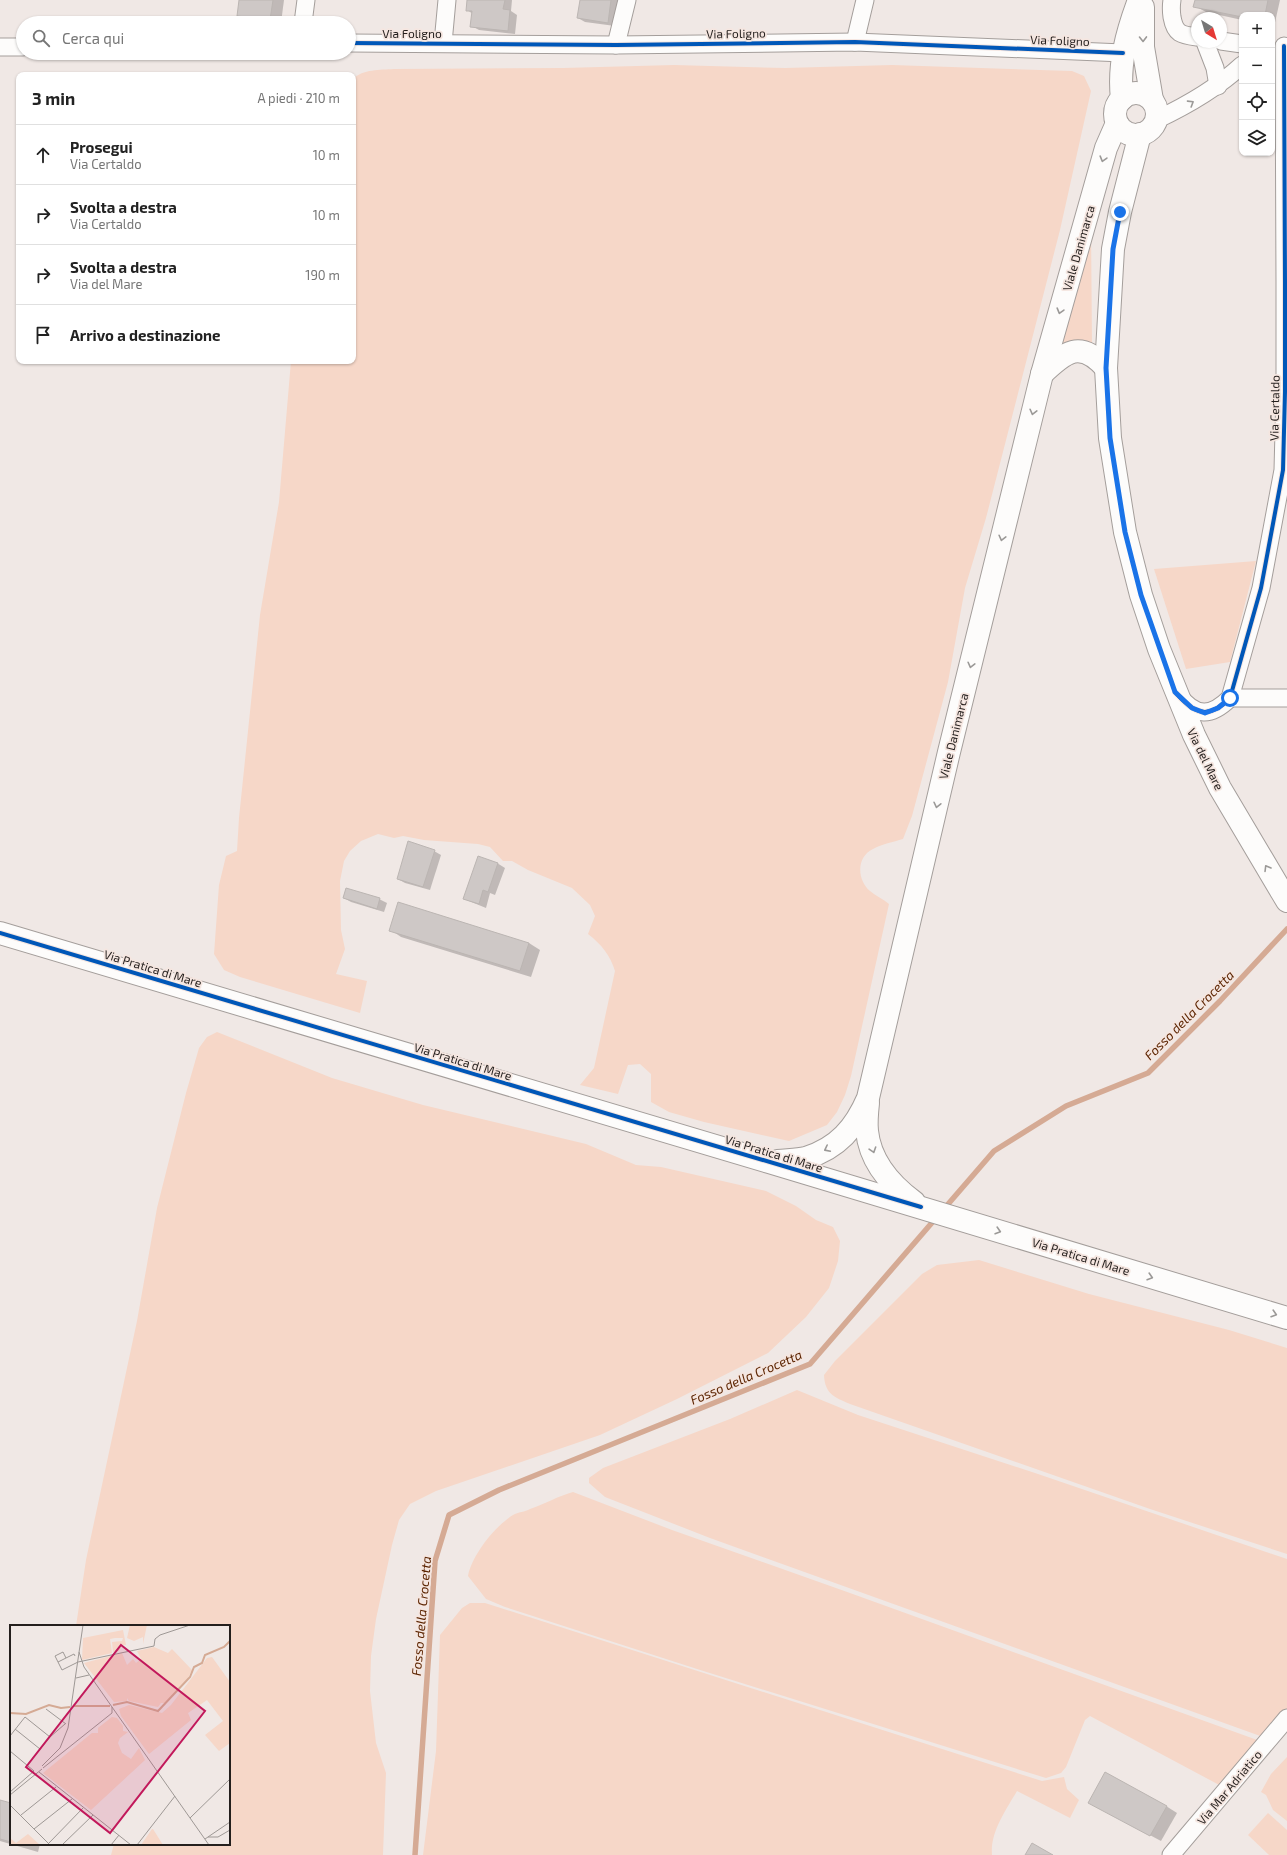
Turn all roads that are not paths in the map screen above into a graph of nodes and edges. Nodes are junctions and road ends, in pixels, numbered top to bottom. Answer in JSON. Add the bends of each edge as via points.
{"nodes":[{"id":1,"x":306,"y":0,"type":"edge"},
{"id":2,"x":447,"y":0,"type":"edge"},
{"id":3,"x":628,"y":0,"type":"edge"},
{"id":4,"x":865,"y":0,"type":"edge"},
{"id":5,"x":1139,"y":0,"type":"edge"},
{"id":6,"x":1142,"y":0,"type":"edge"},
{"id":7,"x":1171,"y":3,"type":"edge"},
{"id":8,"x":304,"y":16,"type":"edge"},
{"id":9,"x":1191,"y":36,"type":"edge"},
{"id":10,"x":855,"y":42,"type":"junction"},
{"id":11,"x":1227,"y":42,"type":"edge"},
{"id":12,"x":443,"y":43,"type":"junction"},
{"id":13,"x":356,"y":44,"type":"edge"},
{"id":14,"x":1239,"y":44,"type":"edge"},
{"id":15,"x":616,"y":45,"type":"junction"},
{"id":16,"x":1281,"y":46,"type":"edge"},
{"id":17,"x":16,"y":47,"type":"edge"},
{"id":18,"x":0,"y":48,"type":"edge"},
{"id":19,"x":1207,"y":48,"type":"edge"},
{"id":20,"x":1123,"y":53,"type":"junction"},
{"id":21,"x":1239,"y":68,"type":"edge"},
{"id":22,"x":1218,"y":86,"type":"junction"},
{"id":23,"x":1122,"y":99,"type":"junction"},
{"id":24,"x":1149,"y":118,"type":"junction"},
{"id":25,"x":1117,"y":124,"type":"junction"},
{"id":26,"x":1286,"y":283,"type":"edge"},
{"id":27,"x":1106,"y":368,"type":"junction"},
{"id":28,"x":1042,"y":374,"type":"junction"},
{"id":29,"x":1285,"y":470,"type":"edge"},
{"id":30,"x":1175,"y":692,"type":"junction"},
{"id":31,"x":1230,"y":698,"type":"junction"},
{"id":32,"x":1287,"y":698,"type":"edge"},
{"id":33,"x":1287,"y":901,"type":"edge"},
{"id":34,"x":0,"y":934,"type":"edge"},
{"id":35,"x":868,"y":1098,"type":"junction"},
{"id":36,"x":769,"y":1162,"type":"junction"},
{"id":37,"x":921,"y":1207,"type":"junction"},
{"id":38,"x":1287,"y":1318,"type":"edge"},
{"id":39,"x":1287,"y":1718,"type":"edge"},
{"id":40,"x":1171,"y":1855,"type":"edge"}],
"edges":[{"from":1,"to":8,"type":"street"},
{"from":2,"to":12,"type":"street"},
{"from":3,"to":15,"type":"street"},
{"from":4,"to":10,"type":"street"},
{"from":5,"to":20,"type":"main road"},
{"from":6,"to":24,"type":"main road","one_way":true},
{"from":7,"to":9,"type":"street","via":[[1174,26],[1179,33]]},
{"from":10,"to":15,"type":"street","name":"Via Foligno"},
{"from":10,"to":20,"type":"street","name":"Via Foligno"},
{"from":11,"to":14,"type":"street"},
{"from":12,"to":13,"type":"street","name":"Via Foligno"},
{"from":12,"to":15,"type":"street","name":"Via Foligno"},
{"from":16,"to":26,"type":"street","name":"Via Certaldo"},
{"from":17,"to":18,"type":"street"},
{"from":19,"to":22,"type":"street","via":[[1215,68]]},
{"from":20,"to":23,"type":"main road","via":[[1120,82]]},
{"from":21,"to":22,"type":"street"},
{"from":24,"to":22,"type":"street","one_way":true,"via":[[1186,106]]},
{"from":23,"to":24,"type":"main road","via":[[1134,93],[1147,96]]},
{"from":23,"to":25,"type":"main road","via":[[1115,110]]},
{"from":24,"to":25,"type":"main road","via":[[1127,132]]},
{"from":24,"to":27,"type":"main road","name":"Via del Mare","via":[[1120,212],[1113,249]]},
{"from":25,"to":28,"type":"main road","name":"Viale Danimarca","one_way":true,"via":[[1106,148]]},
{"from":26,"to":29,"type":"street","name":"Via Certaldo"},
{"from":27,"to":28,"type":"main road","via":[[1094,356],[1080,351],[1066,354]]},
{"from":27,"to":30,"type":"main road","name":"Via del Mare","via":[[1110,438],[1125,532],[1141,595]]},
{"from":28,"to":35,"type":"main road","name":"Viale Danimarca","one_way":true,"via":[[949,752]]},
{"from":29,"to":31,"type":"street","name":"Via Certaldo","via":[[1260,588]]},
{"from":30,"to":31,"type":"street","via":[[1192,708],[1205,713],[1218,708]]},
{"from":33,"to":30,"type":"main road","name":"Via del Mare","one_way":true,"via":[[1220,788]]},
{"from":31,"to":32,"type":"street"},
{"from":34,"to":36,"type":"main road","name":"Via Pratica di Mare"},
{"from":35,"to":36,"type":"main road","name":"Viale Danimarca","one_way":true,"via":[[860,1117],[830,1148],[805,1158]]},
{"from":35,"to":37,"type":"main road","name":"Viale Danimarca","one_way":true,"via":[[867,1132],[874,1155],[889,1180]]},
{"from":36,"to":37,"type":"main road","name":"Via Pratica di Mare"},
{"from":37,"to":38,"type":"main road","name":"Via Pratica di Mare","one_way":true},
{"from":39,"to":40,"type":"street","name":"Via Mar Adriatico"}]}
